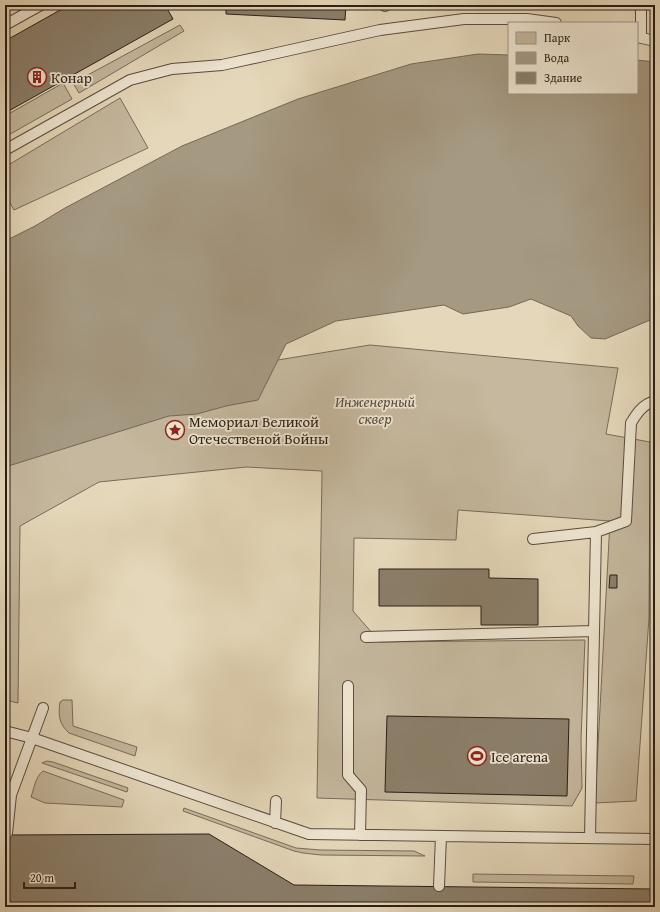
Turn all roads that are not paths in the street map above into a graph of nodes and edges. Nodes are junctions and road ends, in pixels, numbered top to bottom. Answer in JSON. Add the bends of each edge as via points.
{"nodes":[{"id":1,"x":41,"y":5,"type":"edge"},
{"id":2,"x":642,"y":5,"type":"edge"},
{"id":3,"x":549,"y":22,"type":"edge"},
{"id":4,"x":5,"y":25,"type":"edge"},
{"id":5,"x":639,"y":38,"type":"edge"},
{"id":6,"x":655,"y":41,"type":"edge"},
{"id":7,"x":5,"y":150,"type":"edge"},
{"id":8,"x":655,"y":401,"type":"edge"},
{"id":9,"x":596,"y":532,"type":"junction"},
{"id":10,"x":534,"y":539,"type":"dead end"},
{"id":11,"x":594,"y":631,"type":"junction"},
{"id":12,"x":366,"y":637,"type":"dead end"},
{"id":13,"x":348,"y":686,"type":"dead end"},
{"id":14,"x":43,"y":708,"type":"dead end"},
{"id":15,"x":5,"y":731,"type":"edge"},
{"id":16,"x":32,"y":738,"type":"junction"},
{"id":17,"x":276,"y":801,"type":"dead end"},
{"id":18,"x":7,"y":813,"type":"edge"},
{"id":19,"x":275,"y":823,"type":"junction"},
{"id":20,"x":7,"y":833,"type":"dead end"},
{"id":21,"x":360,"y":835,"type":"junction"},
{"id":22,"x":441,"y":836,"type":"junction"},
{"id":23,"x":590,"y":838,"type":"junction"},
{"id":24,"x":655,"y":839,"type":"edge"},
{"id":25,"x":439,"y":886,"type":"dead end"}],
"edges":[{"from":1,"to":4,"type":"lane"},
{"from":2,"to":5,"type":"lane"},
{"from":3,"to":7,"type":"lane","via":[[527,19],[464,19],[380,30],[222,65],[172,69],[130,80]]},
{"from":5,"to":6,"type":"lane"},
{"from":8,"to":9,"type":"lane","via":[[639,410],[631,423],[626,521]]},
{"from":9,"to":10,"type":"lane"},
{"from":9,"to":11,"type":"lane"},
{"from":11,"to":12,"type":"lane"},
{"from":11,"to":23,"type":"lane"},
{"from":13,"to":21,"type":"lane","via":[[348,775],[361,790]]},
{"from":14,"to":16,"type":"lane"},
{"from":15,"to":16,"type":"lane"},
{"from":16,"to":18,"type":"lane"},
{"from":16,"to":19,"type":"lane"},
{"from":17,"to":19,"type":"lane"},
{"from":18,"to":20,"type":"lane"},
{"from":19,"to":21,"type":"lane","via":[[309,834]]},
{"from":21,"to":22,"type":"lane"},
{"from":22,"to":23,"type":"lane"},
{"from":22,"to":25,"type":"lane"},
{"from":23,"to":24,"type":"lane"}]}
